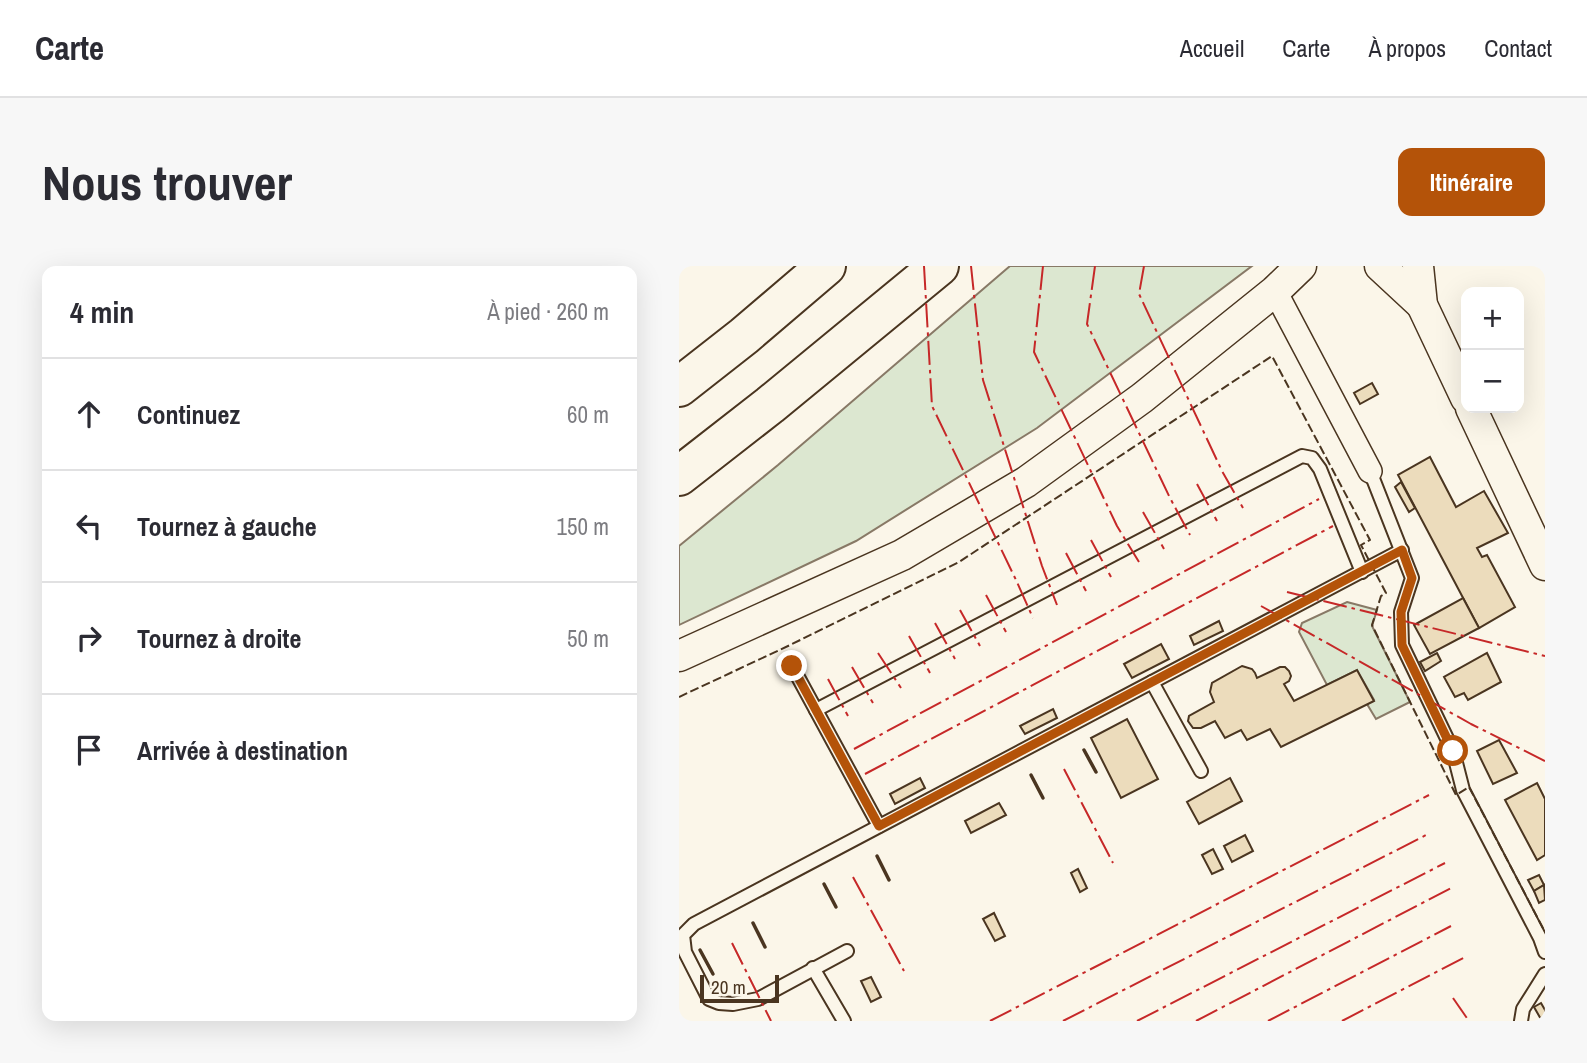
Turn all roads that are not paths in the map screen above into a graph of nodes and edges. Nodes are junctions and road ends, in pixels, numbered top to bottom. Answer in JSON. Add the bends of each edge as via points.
{"nodes":[{"id":1,"x":826,"y":266,"type":"edge"},
{"id":2,"x":939,"y":266,"type":"edge"},
{"id":3,"x":1301,"y":266,"type":"edge"},
{"id":4,"x":1380,"y":266,"type":"edge"},
{"id":5,"x":1418,"y":266,"type":"edge"},
{"id":6,"x":1275,"y":291,"type":"junction"},
{"id":7,"x":1422,"y":305,"type":"junction"},
{"id":8,"x":679,"y":387,"type":"edge"},
{"id":9,"x":1461,"y":387,"type":"edge"},
{"id":10,"x":1473,"y":413,"type":"edge"},
{"id":11,"x":1370,"y":471,"type":"joint"},
{"id":12,"x":679,"y":476,"type":"edge"},
{"id":13,"x":1402,"y":550,"type":"junction"},
{"id":14,"x":1545,"y":565,"type":"edge"},
{"id":15,"x":1362,"y":572,"type":"junction"},
{"id":16,"x":679,"y":656,"type":"edge"},
{"id":17,"x":792,"y":666,"type":"dead end"},
{"id":18,"x":1152,"y":682,"type":"junction"},
{"id":19,"x":816,"y":710,"type":"junction"},
{"id":20,"x":1201,"y":771,"type":"dead end"},
{"id":21,"x":879,"y":826,"type":"junction"},
{"id":22,"x":847,"y":951,"type":"dead end"},
{"id":23,"x":1545,"y":952,"type":"edge"},
{"id":24,"x":813,"y":968,"type":"junction"},
{"id":25,"x":1545,"y":974,"type":"edge"},
{"id":26,"x":844,"y":1021,"type":"edge"},
{"id":27,"x":1521,"y":1021,"type":"edge"}],
"edges":[{"from":1,"to":8,"type":"highway"},
{"from":2,"to":12,"type":"highway"},
{"from":3,"to":6,"type":"street"},
{"from":4,"to":7,"type":"street"},
{"from":5,"to":7,"type":"street"},
{"from":6,"to":11,"type":"street"},
{"from":6,"to":16,"type":"street","via":[[1142,398],[1026,482],[902,555]]},
{"from":7,"to":9,"type":"street"},
{"from":10,"to":14,"type":"street"},
{"from":11,"to":13,"type":"lane"},
{"from":13,"to":15,"type":"lane"},
{"from":13,"to":23,"type":"lane","via":[[1412,578],[1401,612],[1402,645],[1453,751],[1464,790]]},
{"from":15,"to":18,"type":"lane"},
{"from":15,"to":19,"type":"lane","via":[[1320,469],[1312,458],[1302,456]]},
{"from":17,"to":19,"type":"lane"},
{"from":18,"to":20,"type":"lane"},
{"from":18,"to":21,"type":"lane"},
{"from":19,"to":21,"type":"lane"},
{"from":21,"to":24,"type":"lane","via":[[694,924],[683,935],[685,952],[709,999],[719,1003],[758,999]]},
{"from":22,"to":24,"type":"lane"},
{"from":24,"to":26,"type":"lane"},
{"from":25,"to":27,"type":"lane","via":[[1523,1009]]}]}
